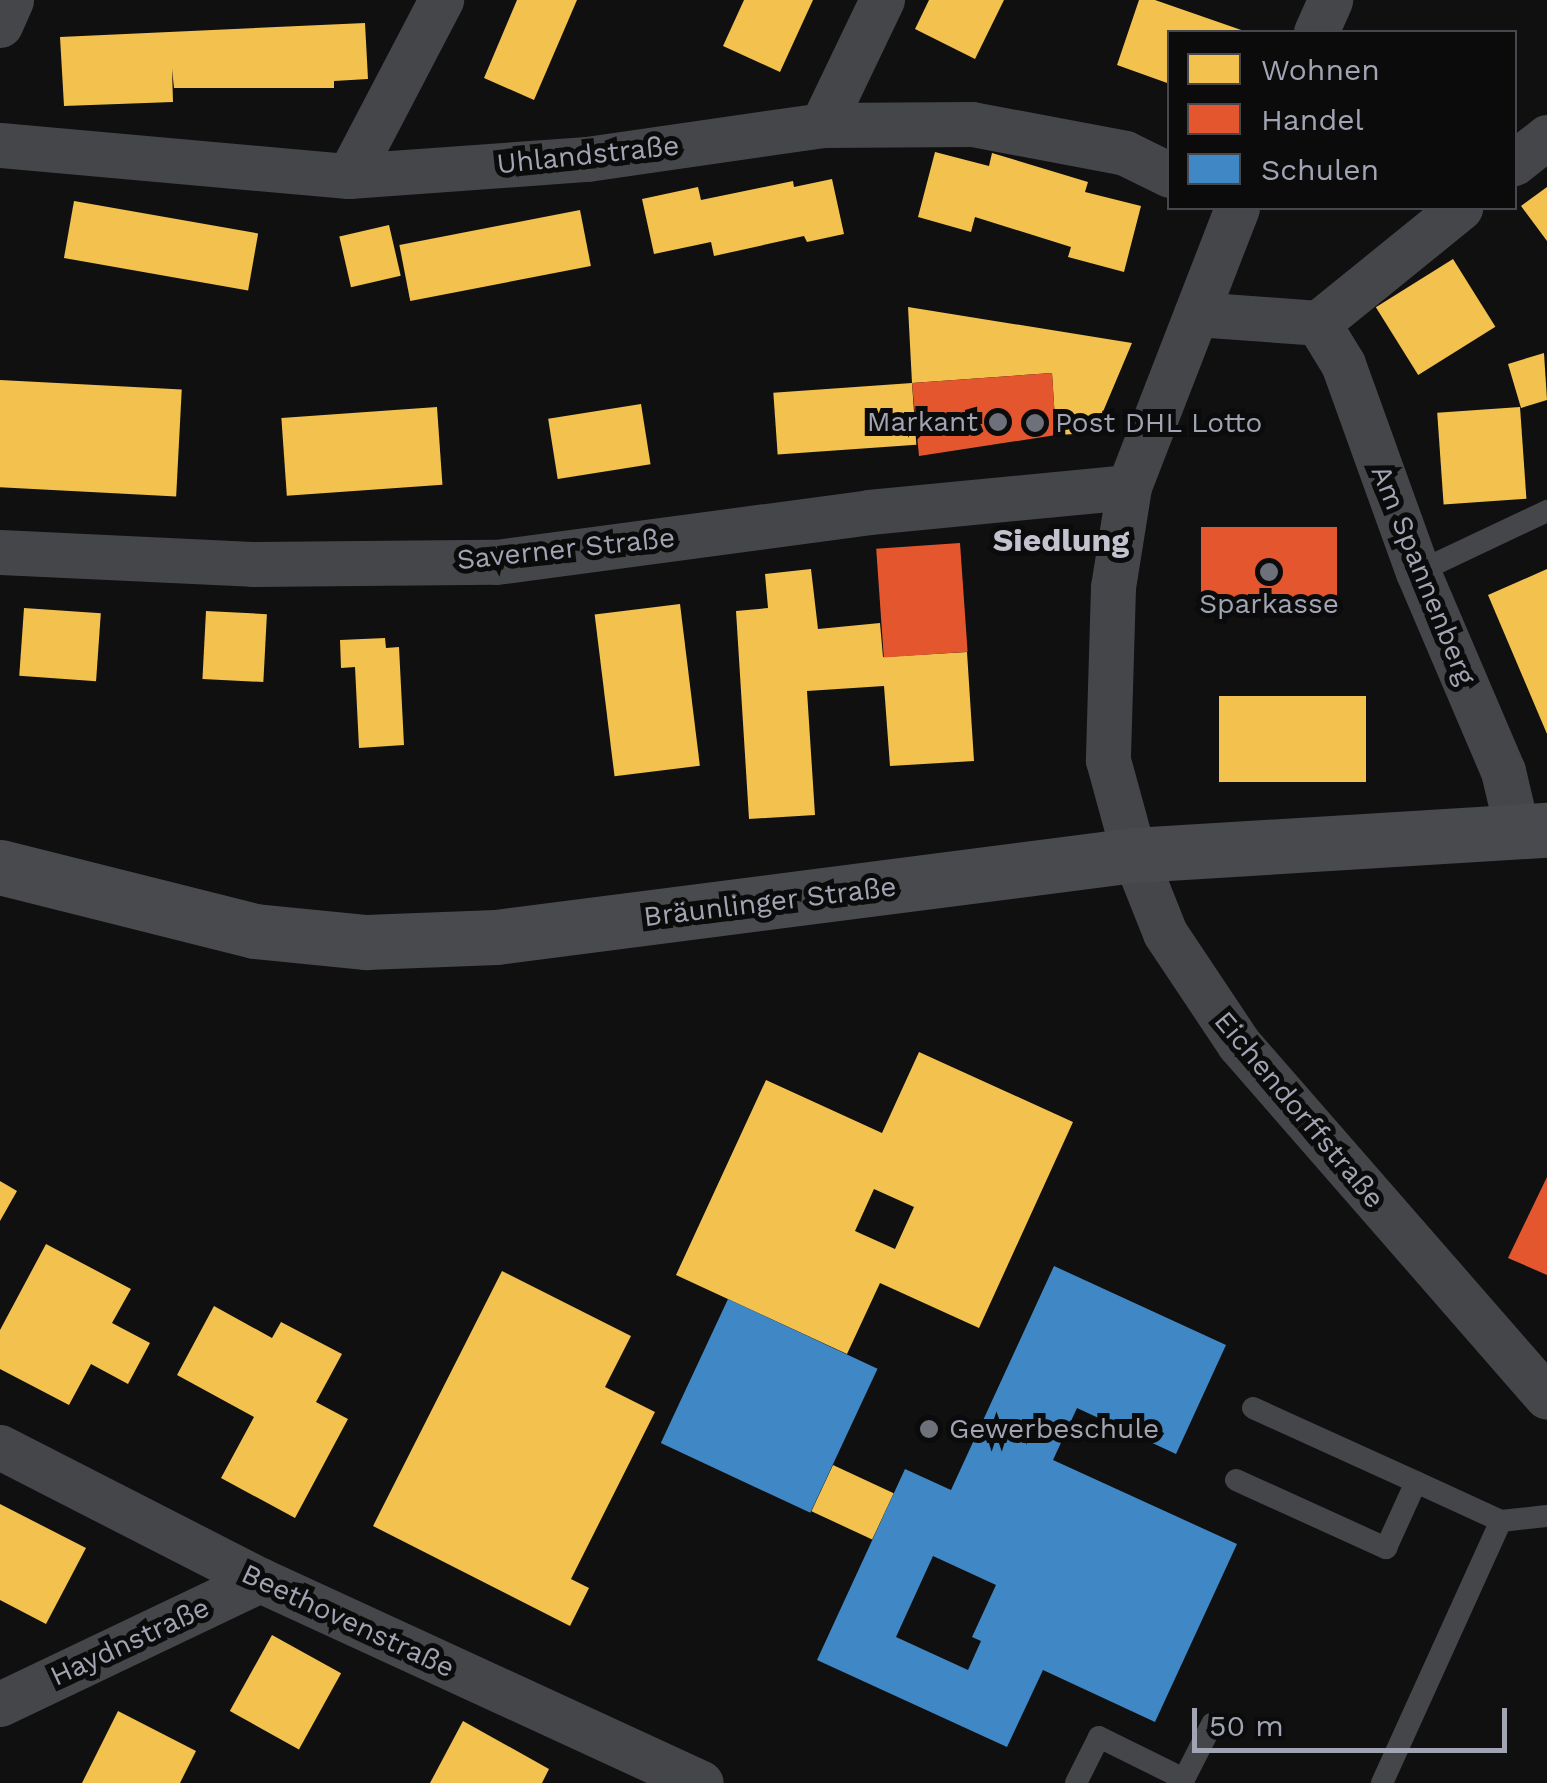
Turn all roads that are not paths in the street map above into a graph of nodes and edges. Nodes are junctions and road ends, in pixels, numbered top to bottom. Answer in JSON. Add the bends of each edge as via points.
{"nodes":[{"id":1,"x":11,"y":0,"type":"edge"},
{"id":2,"x":441,"y":0,"type":"edge"},
{"id":3,"x":882,"y":0,"type":"edge"},
{"id":4,"x":1330,"y":0,"type":"edge"},
{"id":5,"x":0,"y":25,"type":"edge"},
{"id":6,"x":1317,"y":30,"type":"edge"},
{"id":7,"x":822,"y":125,"type":"junction"},
{"id":8,"x":1547,"y":137,"type":"edge"},
{"id":9,"x":0,"y":145,"type":"edge"},
{"id":10,"x":1517,"y":161,"type":"edge"},
{"id":11,"x":1167,"y":174,"type":"edge"},
{"id":12,"x":349,"y":176,"type":"junction"},
{"id":13,"x":1236,"y":210,"type":"edge"},
{"id":14,"x":1458,"y":210,"type":"edge"},
{"id":15,"x":1196,"y":314,"type":"junction"},
{"id":16,"x":1318,"y":324,"type":"junction"},
{"id":17,"x":1129,"y":487,"type":"junction"},
{"id":18,"x":1547,"y":511,"type":"edge"},
{"id":19,"x":0,"y":552,"type":"edge"},
{"id":20,"x":1418,"y":572,"type":"junction"},
{"id":21,"x":1532,"y":830,"type":"edge"},
{"id":22,"x":1134,"y":855,"type":"junction"},
{"id":23,"x":0,"y":867,"type":"edge"},
{"id":24,"x":1547,"y":1397,"type":"edge"},
{"id":25,"x":1253,"y":1408,"type":"dead end"},
{"id":26,"x":0,"y":1447,"type":"edge"},
{"id":27,"x":1236,"y":1480,"type":"dead end"},
{"id":28,"x":1416,"y":1482,"type":"junction"},
{"id":29,"x":1547,"y":1516,"type":"edge"},
{"id":30,"x":1501,"y":1520,"type":"junction"},
{"id":31,"x":260,"y":1580,"type":"junction"},
{"id":32,"x":0,"y":1704,"type":"edge"},
{"id":33,"x":1212,"y":1724,"type":"dead end"},
{"id":34,"x":648,"y":1774,"type":"edge"},
{"id":35,"x":701,"y":1783,"type":"edge"},
{"id":36,"x":1076,"y":1783,"type":"edge"},
{"id":37,"x":1382,"y":1783,"type":"edge"}],
"edges":[{"from":1,"to":5,"type":"street"},
{"from":2,"to":12,"type":"street"},
{"from":3,"to":7,"type":"street"},
{"from":4,"to":6,"type":"street"},
{"from":7,"to":11,"type":"street","name":"Uhlandstraße","via":[[972,124],[1125,153]]},
{"from":7,"to":12,"type":"street","name":"Uhlandstraße","via":[[587,159]]},
{"from":8,"to":10,"type":"street"},
{"from":9,"to":12,"type":"street","name":"Uhlandstraße"},
{"from":13,"to":15,"type":"street","name":"Eichendorffstraße"},
{"from":14,"to":16,"type":"street"},
{"from":15,"to":16,"type":"street"},
{"from":15,"to":17,"type":"street","name":"Eichendorffstraße"},
{"from":16,"to":20,"type":"street","name":"Am Spannenberg","via":[[1343,364]]},
{"from":17,"to":19,"type":"street","name":"Saverner Straße","via":[[869,512],[496,562],[252,564]]},
{"from":17,"to":22,"type":"street","name":"Eichendorffstraße","via":[[1112,586],[1106,710],[1108,760]]},
{"from":18,"to":20,"type":"lane"},
{"from":20,"to":21,"type":"street","name":"Am Spannenberg"},
{"from":21,"to":22,"type":"main road","name":"Bräunlinger Straße"},
{"from":22,"to":23,"type":"main road","name":"Bräunlinger Straße","via":[[496,937],[366,942],[256,930]]},
{"from":22,"to":24,"type":"street","name":"Eichendorffstraße","via":[[1165,933],[1239,1044]]},
{"from":25,"to":28,"type":"lane"},
{"from":26,"to":31,"type":"street","name":"Beethovenstraße"},
{"from":27,"to":28,"type":"lane","via":[[1386,1548]]},
{"from":28,"to":30,"type":"lane"},
{"from":29,"to":30,"type":"lane"},
{"from":30,"to":37,"type":"lane"},
{"from":31,"to":32,"type":"street","name":"Haydnstraße"},
{"from":31,"to":34,"type":"street","name":"Beethovenstraße"},
{"from":33,"to":36,"type":"lane","via":[[1184,1779],[1099,1736]]},
{"from":34,"to":35,"type":"street","name":"Beethovenstraße"}]}
